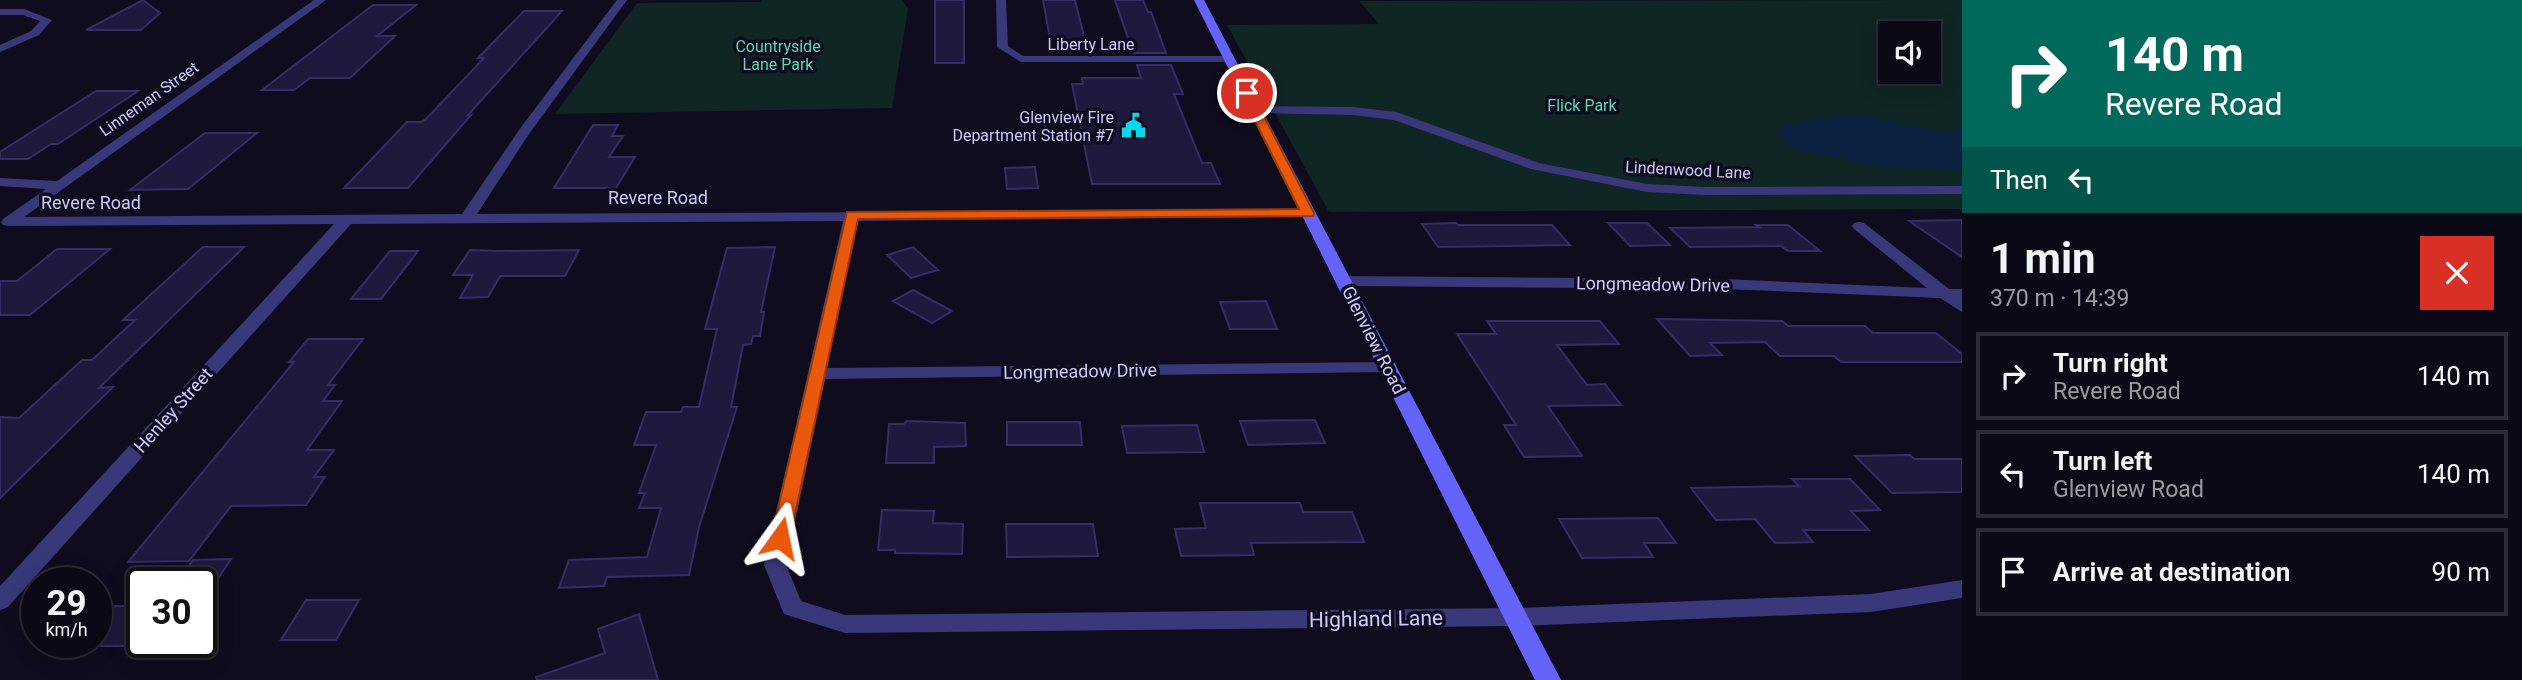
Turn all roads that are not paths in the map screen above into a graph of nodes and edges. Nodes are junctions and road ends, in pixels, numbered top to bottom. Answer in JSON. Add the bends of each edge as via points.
{"nodes":[{"id":1,"x":321,"y":0,"type":"edge"},
{"id":2,"x":622,"y":0,"type":"edge"},
{"id":3,"x":1001,"y":0,"type":"edge"},
{"id":4,"x":1199,"y":0,"type":"edge"},
{"id":5,"x":0,"y":12,"type":"edge"},
{"id":6,"x":0,"y":49,"type":"edge"},
{"id":7,"x":1229,"y":59,"type":"junction"},
{"id":8,"x":1255,"y":110,"type":"junction"},
{"id":9,"x":0,"y":182,"type":"edge"},
{"id":10,"x":58,"y":184,"type":"junction"},
{"id":11,"x":1962,"y":190,"type":"edge"},
{"id":12,"x":1308,"y":213,"type":"junction"},
{"id":13,"x":852,"y":215,"type":"junction"},
{"id":14,"x":467,"y":218,"type":"junction"},
{"id":15,"x":347,"y":219,"type":"junction"},
{"id":16,"x":5,"y":225,"type":"edge"},
{"id":17,"x":1858,"y":226,"type":"dead end"},
{"id":18,"x":1343,"y":281,"type":"junction"},
{"id":19,"x":1944,"y":293,"type":"junction"},
{"id":20,"x":1962,"y":294,"type":"edge"},
{"id":21,"x":1962,"y":307,"type":"edge"},
{"id":22,"x":1387,"y":367,"type":"junction"},
{"id":23,"x":815,"y":374,"type":"junction"},
{"id":24,"x":1962,"y":589,"type":"edge"},
{"id":25,"x":0,"y":601,"type":"edge"},
{"id":26,"x":1516,"y":617,"type":"junction"},
{"id":27,"x":1548,"y":680,"type":"edge"}],
"edges":[{"from":1,"to":10,"type":"street","name":"Linneman Street"},
{"from":2,"to":14,"type":"street"},
{"from":3,"to":7,"type":"street","name":"Liberty Lane","via":[[1003,47],[1021,59]]},
{"from":4,"to":7,"type":"main road","name":"Glenview Road"},
{"from":5,"to":6,"type":"street","via":[[24,12],[47,20],[35,33]]},
{"from":7,"to":8,"type":"main road","name":"Glenview Road"},
{"from":8,"to":11,"type":"street","name":"Lindenwood Lane","via":[[1396,116],[1536,166],[1647,188]]},
{"from":8,"to":12,"type":"main road","name":"Glenview Road"},
{"from":9,"to":10,"type":"street","name":"Revere Road"},
{"from":10,"to":16,"type":"street","name":"Linneman Street"},
{"from":12,"to":13,"type":"street","name":"Revere Road"},
{"from":12,"to":18,"type":"main road","name":"Glenview Road"},
{"from":13,"to":14,"type":"street","name":"Revere Road"},
{"from":13,"to":23,"type":"street"},
{"from":14,"to":15,"type":"street","name":"Revere Road"},
{"from":15,"to":16,"type":"street","name":"Revere Road"},
{"from":15,"to":25,"type":"street","name":"Henley Street"},
{"from":17,"to":19,"type":"street"},
{"from":18,"to":19,"type":"street","name":"Longmeadow Drive","via":[[1724,284]]},
{"from":18,"to":22,"type":"main road","name":"Glenview Road"},
{"from":19,"to":20,"type":"street","name":"Longmeadow Drive"},
{"from":19,"to":21,"type":"street"},
{"from":22,"to":23,"type":"street","name":"Longmeadow Drive"},
{"from":22,"to":26,"type":"main road","name":"Glenview Road"},
{"from":23,"to":26,"type":"street","name":"Highland Lane","via":[[775,565],[792,607],[845,624]]},
{"from":24,"to":26,"type":"street","name":"Highland Lane","via":[[1871,603]]},
{"from":26,"to":27,"type":"main road","name":"Glenview Road"}]}
